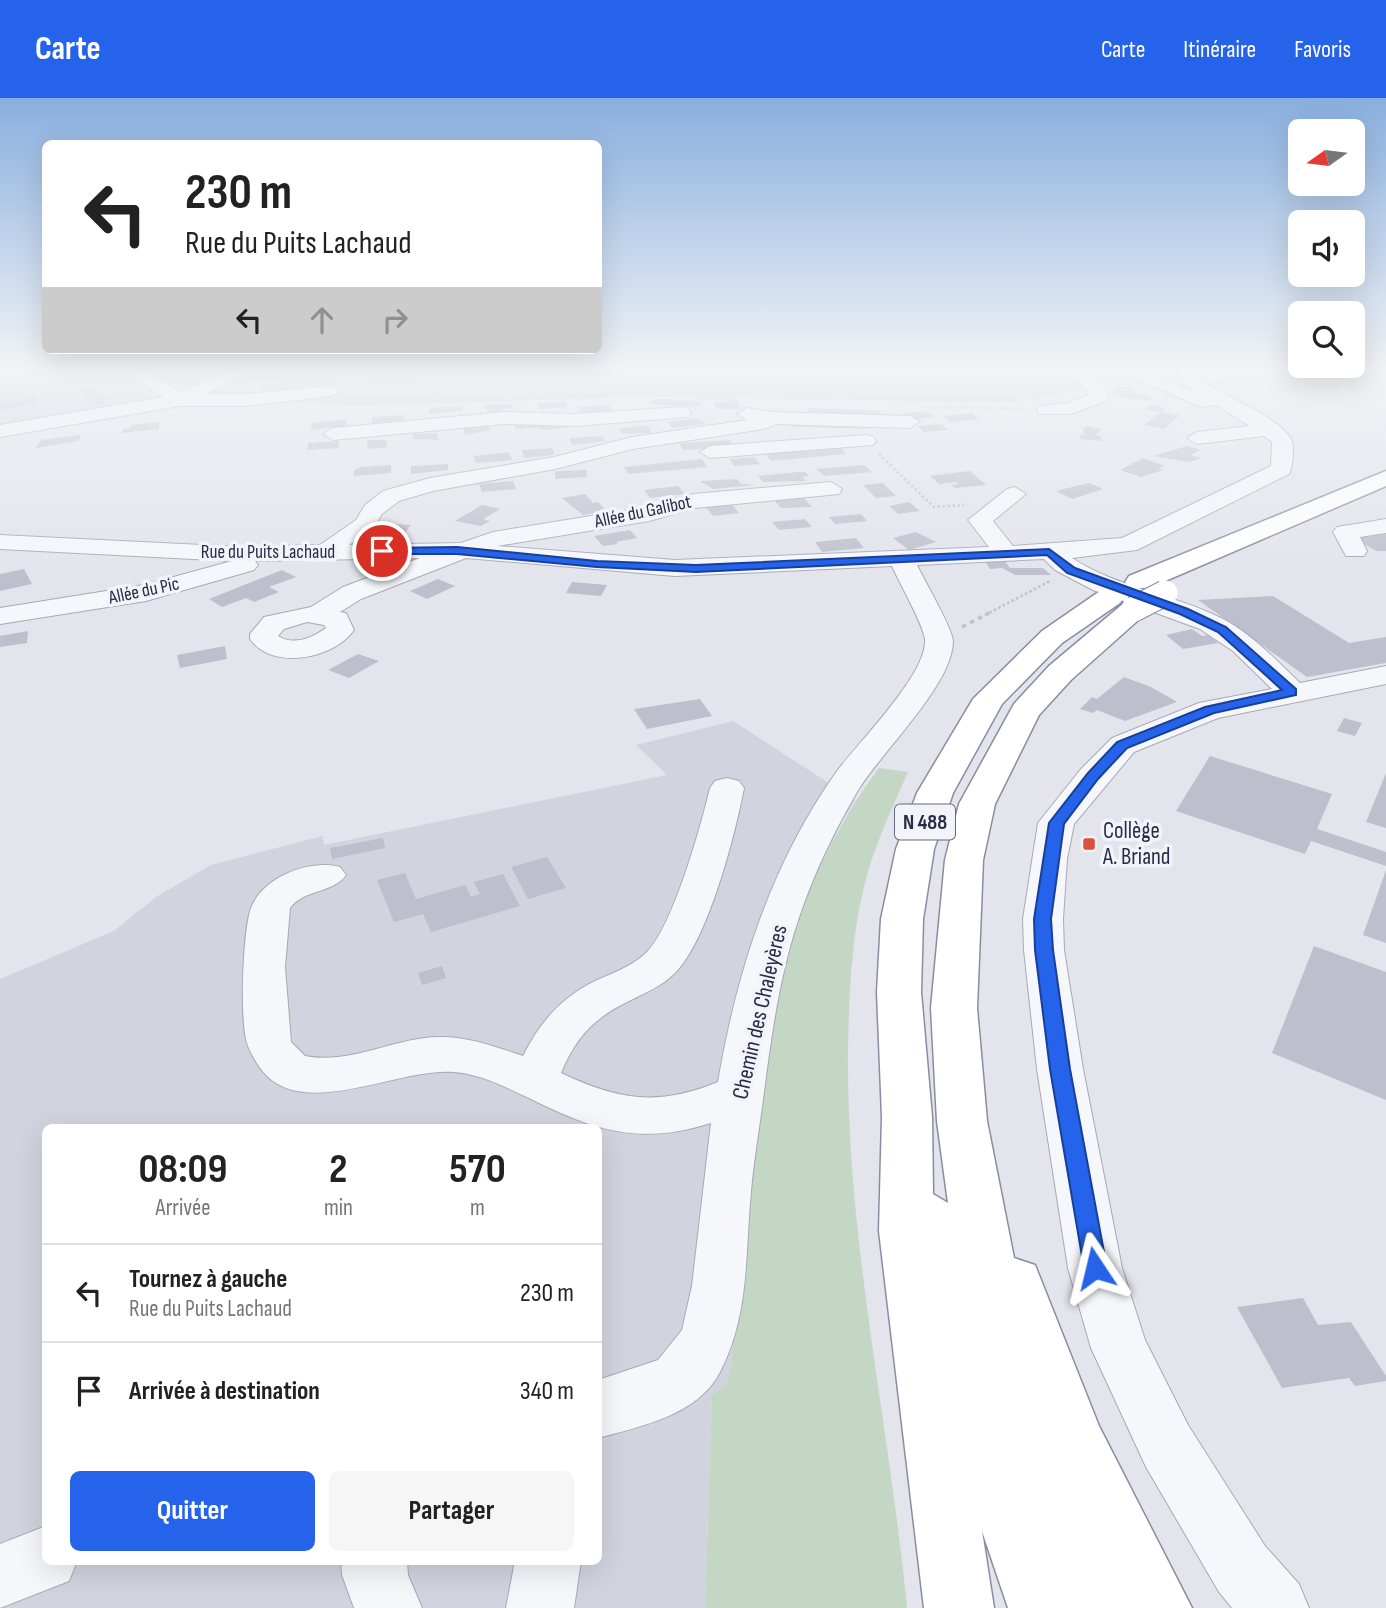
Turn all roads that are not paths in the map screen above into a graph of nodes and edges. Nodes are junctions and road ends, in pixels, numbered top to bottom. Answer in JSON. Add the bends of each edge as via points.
{"nodes":[{"id":1,"x":662,"y":438,"type":"edge"},
{"id":2,"x":1280,"y":438,"type":"edge"},
{"id":3,"x":866,"y":441,"type":"road end"},
{"id":4,"x":555,"y":463,"type":"junction"},
{"id":5,"x":1386,"y":478,"type":"edge"},
{"id":6,"x":831,"y":489,"type":"dead end"},
{"id":7,"x":1386,"y":496,"type":"edge"},
{"id":8,"x":1009,"y":498,"type":"road end"},
{"id":9,"x":1386,"y":526,"type":"edge"},
{"id":10,"x":0,"y":542,"type":"edge"},
{"id":11,"x":457,"y":551,"type":"junction"},
{"id":12,"x":1355,"y":551,"type":"dead end"},
{"id":13,"x":327,"y":552,"type":"junction"},
{"id":14,"x":1049,"y":552,"type":"junction"},
{"id":15,"x":285,"y":554,"type":"junction"},
{"id":16,"x":1007,"y":554,"type":"junction"},
{"id":17,"x":902,"y":560,"type":"junction"},
{"id":18,"x":1137,"y":595,"type":"junction"},
{"id":19,"x":318,"y":614,"type":"dead end"},
{"id":20,"x":0,"y":616,"type":"edge"},
{"id":21,"x":1386,"y":675,"type":"edge"},
{"id":22,"x":1292,"y":692,"type":"junction"},
{"id":23,"x":727,"y":788,"type":"dead end"},
{"id":24,"x":327,"y":875,"type":"dead end"},
{"id":25,"x":535,"y":1079,"type":"junction"},
{"id":26,"x":741,"y":1092,"type":"junction"},
{"id":27,"x":934,"y":1119,"type":"junction"},
{"id":28,"x":602,"y":1408,"type":"edge"},
{"id":29,"x":42,"y":1560,"type":"edge"},
{"id":30,"x":374,"y":1565,"type":"edge"},
{"id":31,"x":547,"y":1565,"type":"edge"},
{"id":32,"x":0,"y":1577,"type":"edge"},
{"id":33,"x":388,"y":1608,"type":"edge"},
{"id":34,"x":540,"y":1608,"type":"edge"},
{"id":35,"x":959,"y":1608,"type":"edge"},
{"id":36,"x":1043,"y":1608,"type":"edge"},
{"id":37,"x":1098,"y":1608,"type":"edge"},
{"id":38,"x":1157,"y":1608,"type":"edge"},
{"id":39,"x":1275,"y":1608,"type":"edge"}],
"edges":[{"from":1,"to":4,"type":"street"},
{"from":2,"to":14,"type":"street","name":"Rue du Puits Lachaud","via":[[1281,469],[1128,545]]},
{"from":3,"to":4,"type":"street"},
{"from":4,"to":13,"type":"street","via":[[391,496],[373,510],[365,524]]},
{"from":5,"to":18,"type":"highway","number":"N 488","via":[[1200,554]]},
{"from":6,"to":11,"type":"street","name":"Allée du Galibot","via":[[693,501],[649,514],[493,539]]},
{"from":7,"to":18,"type":"highway","number":"N 488"},
{"from":8,"to":16,"type":"street","via":[[980,520]]},
{"from":9,"to":12,"type":"street","via":[[1345,532]]},
{"from":10,"to":15,"type":"street","name":"Rue du Puits Lachaud"},
{"from":11,"to":13,"type":"street","name":"Rue du Puits Lachaud"},
{"from":11,"to":17,"type":"street","name":"Rue du Puits Lachaud","via":[[676,568]]},
{"from":11,"to":19,"type":"street","via":[[352,593]]},
{"from":13,"to":15,"type":"street","name":"Rue du Puits Lachaud"},
{"from":14,"to":16,"type":"street","name":"Rue du Puits Lachaud"},
{"from":14,"to":22,"type":"street","via":[[1071,570],[1210,623],[1241,644]]},
{"from":15,"to":20,"type":"street","name":"Allée du Pic","via":[[146,593]]},
{"from":16,"to":17,"type":"street","name":"Rue du Puits Lachaud"},
{"from":17,"to":26,"type":"street","name":"Chemin des Chaleyères","via":[[939,639],[940,653],[841,790],[797,878],[770,944]]},
{"from":18,"to":27,"type":"highway","number":"N 488","via":[[1025,711],[977,804],[964,860],[954,1008]]},
{"from":18,"to":27,"type":"highway","number":"N 488","via":[[1052,637],[989,699],[935,793],[915,849],[902,919],[900,992]]},
{"from":21,"to":22,"type":"street"},
{"from":22,"to":39,"type":"street","via":[[1210,710],[1122,745],[1056,823],[1042,919],[1060,1069],[1093,1255],[1119,1348],[1167,1446],[1242,1569]]},
{"from":23,"to":25,"type":"street","via":[[724,812],[678,942],[664,961],[640,978],[572,1016],[552,1038]]},
{"from":24,"to":25,"type":"street","via":[[283,893],[269,913],[267,1021],[269,1044],[276,1057],[293,1070],[318,1074],[454,1054]]},
{"from":25,"to":26,"type":"street","via":[[589,1106],[638,1117],[676,1115]]},
{"from":26,"to":28,"type":"street","name":"Chemin des Chaleyères","via":[[725,1192],[715,1304],[706,1343],[684,1375],[649,1393]]},
{"from":27,"to":35,"type":"highway","via":[[906,1231]]},
{"from":27,"to":36,"type":"highway","number":"N 488","via":[[934,1248],[983,1442]]},
{"from":27,"to":37,"type":"highway","number":"N 488","via":[[979,1232],[1032,1436]]},
{"from":27,"to":38,"type":"highway","via":[[1004,1255],[1075,1445]]},
{"from":29,"to":32,"type":"street"},
{"from":30,"to":33,"type":"street"},
{"from":31,"to":34,"type":"street"}]}
